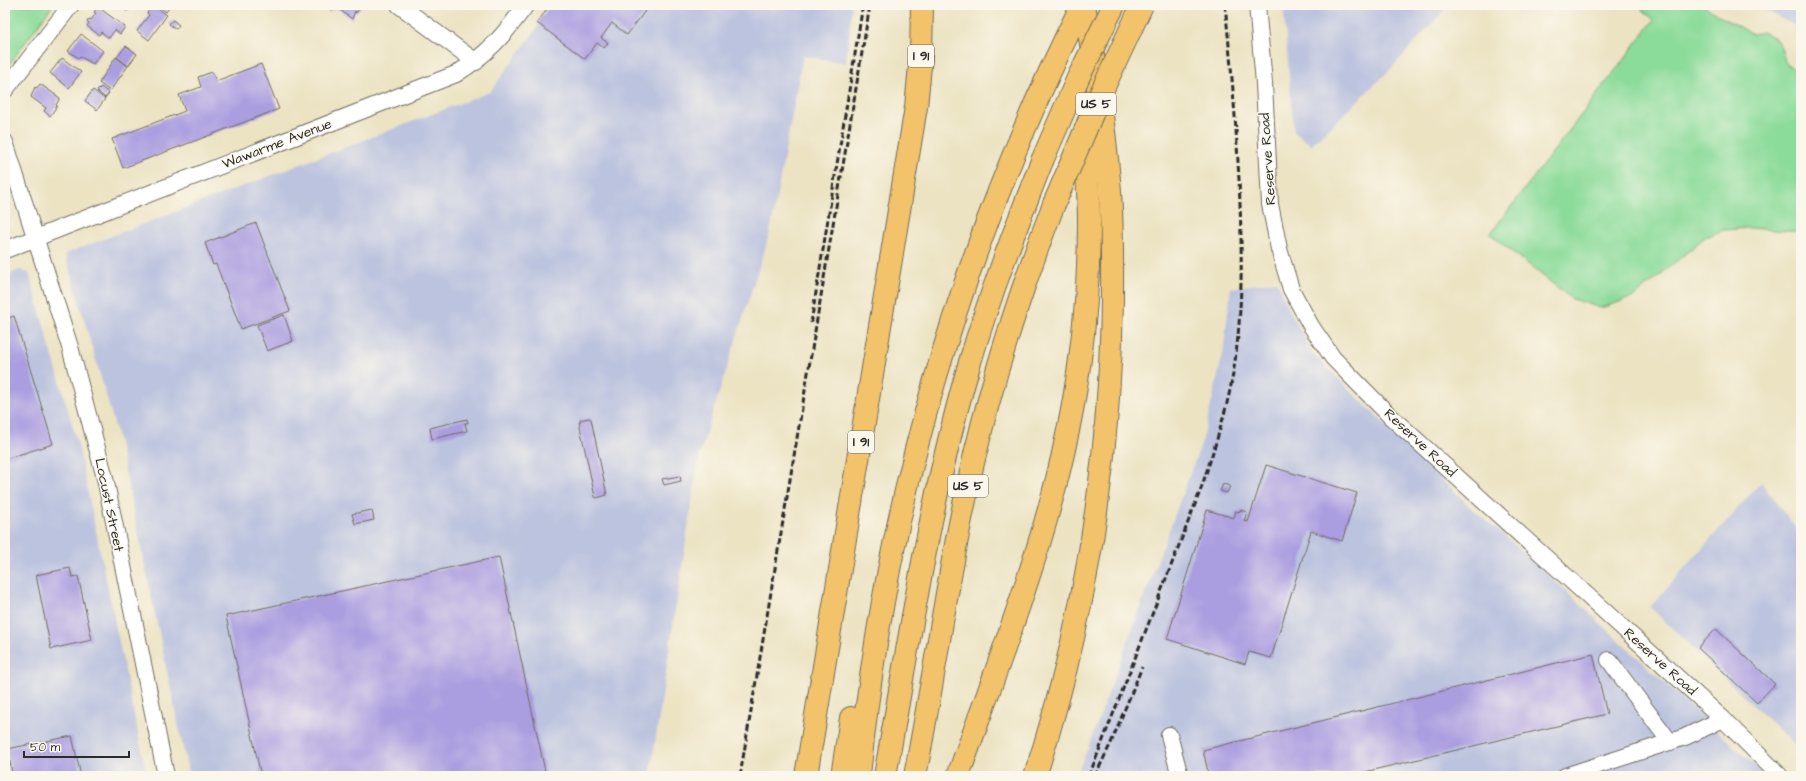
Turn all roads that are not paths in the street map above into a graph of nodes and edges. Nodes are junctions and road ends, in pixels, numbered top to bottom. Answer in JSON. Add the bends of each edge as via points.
{"nodes":[{"id":1,"x":71,"y":5,"type":"edge"},
{"id":2,"x":399,"y":5,"type":"edge"},
{"id":3,"x":526,"y":5,"type":"edge"},
{"id":4,"x":922,"y":5,"type":"edge"},
{"id":5,"x":1083,"y":5,"type":"edge"},
{"id":6,"x":1114,"y":5,"type":"edge"},
{"id":7,"x":1142,"y":5,"type":"edge"},
{"id":8,"x":1258,"y":5,"type":"edge"},
{"id":9,"x":476,"y":62,"type":"junction"},
{"id":10,"x":1097,"y":87,"type":"junction"},
{"id":11,"x":5,"y":90,"type":"edge"},
{"id":12,"x":5,"y":142,"type":"edge"},
{"id":13,"x":35,"y":239,"type":"junction"},
{"id":14,"x":5,"y":250,"type":"edge"},
{"id":15,"x":944,"y":346,"type":"junction"},
{"id":16,"x":1609,"y":660,"type":"dead end"},
{"id":17,"x":1723,"y":719,"type":"junction"},
{"id":18,"x":1170,"y":735,"type":"dead end"},
{"id":19,"x":1670,"y":742,"type":"junction"},
{"id":20,"x":166,"y":776,"type":"edge"},
{"id":21,"x":806,"y":776,"type":"edge"},
{"id":22,"x":842,"y":776,"type":"edge"},
{"id":23,"x":859,"y":776,"type":"edge"},
{"id":24,"x":885,"y":776,"type":"edge"},
{"id":25,"x":915,"y":776,"type":"edge"},
{"id":26,"x":958,"y":776,"type":"edge"},
{"id":27,"x":1036,"y":776,"type":"edge"},
{"id":28,"x":1180,"y":776,"type":"edge"},
{"id":29,"x":1565,"y":776,"type":"edge"},
{"id":30,"x":1780,"y":776,"type":"edge"}],
"edges":[{"from":1,"to":11,"type":"street"},
{"from":2,"to":9,"type":"street"},
{"from":3,"to":9,"type":"street","name":"Wawarme Avenue","via":[[501,38]]},
{"from":4,"to":21,"type":"highway","number":"I 91","via":[[916,107]]},
{"from":5,"to":10,"type":"highway","bridge":true},
{"from":5,"to":15,"type":"highway","via":[[1030,114],[987,221]]},
{"from":6,"to":24,"type":"highway","bridge":true,"via":[[1078,78],[1042,161],[997,279],[966,377],[935,502]]},
{"from":7,"to":25,"type":"highway","number":"US 5","bridge":true,"via":[[1054,204],[994,381],[953,558]]},
{"from":8,"to":17,"type":"street","name":"Reserve Road","via":[[1270,204],[1291,290],[1311,326],[1333,358],[1390,416]]},
{"from":9,"to":13,"type":"street","name":"Wawarme Avenue","via":[[449,77]]},
{"from":10,"to":26,"type":"highway","bridge":true,"via":[[1089,117],[1087,154],[1087,292],[1080,361],[1066,441],[1032,568]]},
{"from":10,"to":27,"type":"highway","bridge":true,"via":[[1109,179],[1112,242],[1112,324],[1103,456],[1082,598]]},
{"from":12,"to":13,"type":"street","name":"Locust Street"},
{"from":13,"to":14,"type":"street","name":"Wawarme Avenue"},
{"from":13,"to":20,"type":"street","name":"Locust Street","via":[[70,347],[105,478]]},
{"from":15,"to":22,"type":"highway","via":[[914,409],[897,477],[878,565]]},
{"from":15,"to":23,"type":"highway","via":[[924,416],[893,547],[873,662]]},
{"from":16,"to":19,"type":"street"},
{"from":17,"to":19,"type":"street"},
{"from":17,"to":30,"type":"street","name":"Reserve Road"},
{"from":18,"to":28,"type":"street"},
{"from":19,"to":29,"type":"street"}]}
